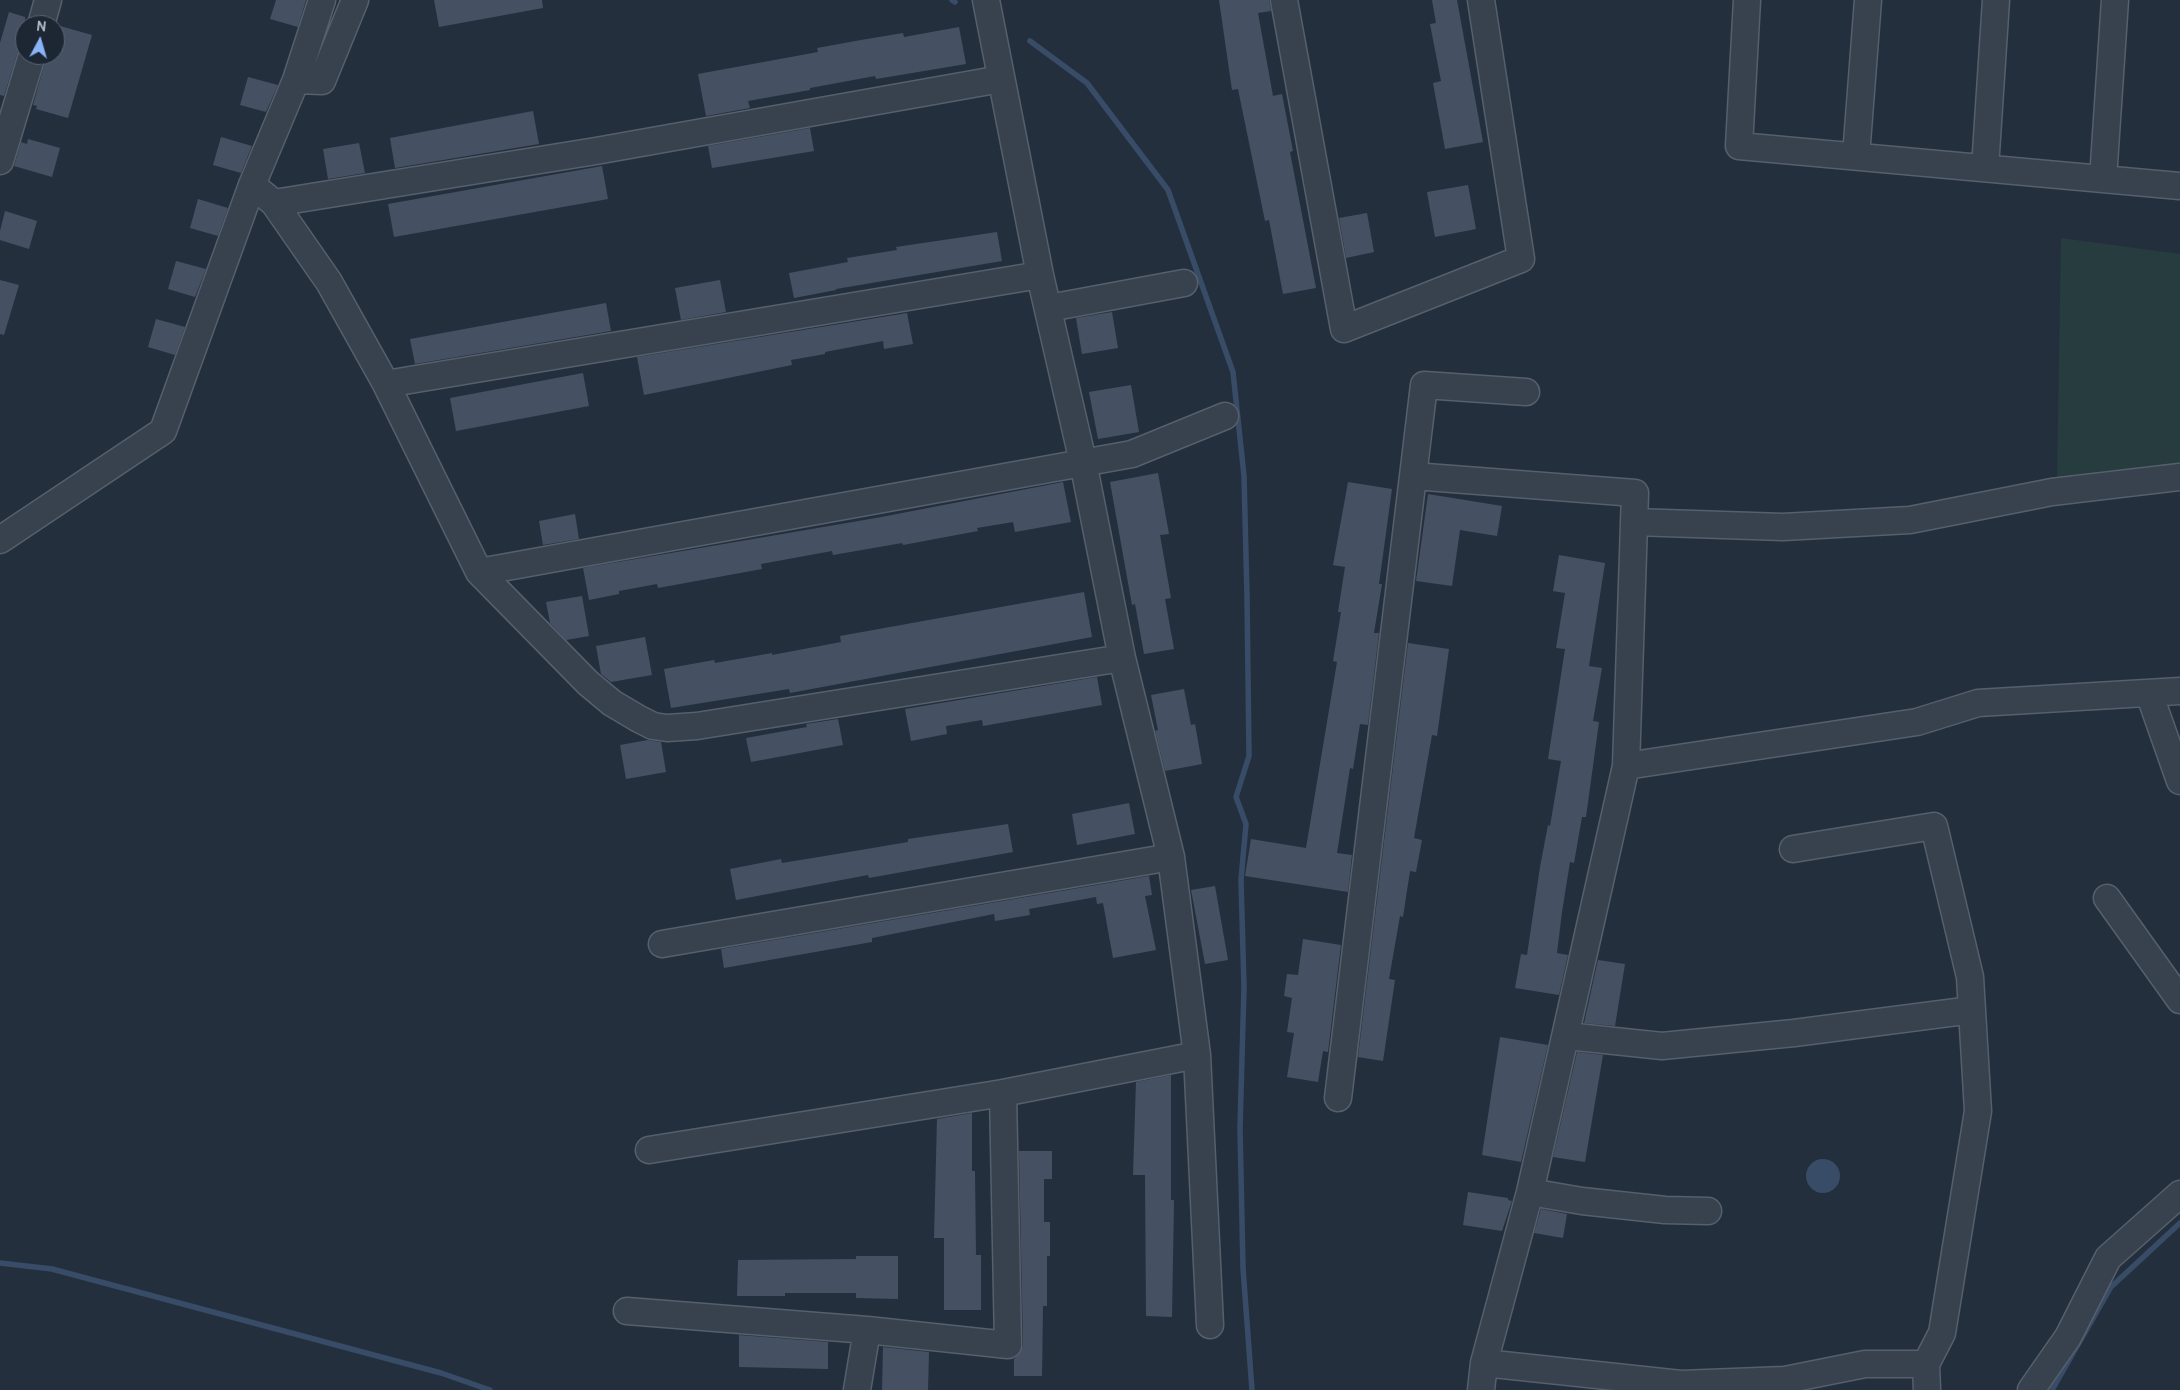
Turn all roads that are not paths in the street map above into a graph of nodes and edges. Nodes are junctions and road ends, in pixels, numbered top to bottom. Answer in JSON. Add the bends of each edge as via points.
{"nodes":[{"id":1,"x":48,"y":0,"type":"edge"},
{"id":2,"x":322,"y":0,"type":"edge"},
{"id":3,"x":355,"y":0,"type":"edge"},
{"id":4,"x":986,"y":0,"type":"edge"},
{"id":5,"x":1284,"y":0,"type":"edge"},
{"id":6,"x":1481,"y":0,"type":"edge"},
{"id":7,"x":1747,"y":0,"type":"edge"},
{"id":8,"x":1868,"y":0,"type":"edge"},
{"id":9,"x":1996,"y":0,"type":"edge"},
{"id":10,"x":2115,"y":0,"type":"edge"},
{"id":11,"x":43,"y":15,"type":"edge"},
{"id":12,"x":29,"y":65,"type":"edge"},
{"id":13,"x":1001,"y":79,"type":"junction"},
{"id":14,"x":296,"y":80,"type":"junction"},
{"id":15,"x":1856,"y":156,"type":"junction"},
{"id":16,"x":0,"y":161,"type":"edge"},
{"id":17,"x":1985,"y":168,"type":"junction"},
{"id":18,"x":2103,"y":179,"type":"junction"},
{"id":19,"x":252,"y":185,"type":"junction"},
{"id":20,"x":2180,"y":186,"type":"edge"},
{"id":21,"x":274,"y":203,"type":"junction"},
{"id":22,"x":1040,"y":275,"type":"junction"},
{"id":23,"x":1184,"y":283,"type":"dead end"},
{"id":24,"x":1049,"y":308,"type":"junction"},
{"id":25,"x":386,"y":384,"type":"junction"},
{"id":26,"x":1526,"y":392,"type":"dead end"},
{"id":27,"x":1225,"y":416,"type":"dead end"},
{"id":28,"x":1083,"y":462,"type":"junction"},
{"id":29,"x":1413,"y":476,"type":"junction"},
{"id":30,"x":2180,"y":477,"type":"edge"},
{"id":31,"x":1634,"y":522,"type":"junction"},
{"id":32,"x":0,"y":540,"type":"edge"},
{"id":33,"x":479,"y":572,"type":"junction"},
{"id":34,"x":1122,"y":658,"type":"junction"},
{"id":35,"x":2180,"y":691,"type":"edge"},
{"id":36,"x":2149,"y":693,"type":"junction"},
{"id":37,"x":1626,"y":766,"type":"junction"},
{"id":38,"x":2180,"y":781,"type":"edge"},
{"id":39,"x":1793,"y":849,"type":"dead end"},
{"id":40,"x":1171,"y":857,"type":"junction"},
{"id":41,"x":2107,"y":898,"type":"dead end"},
{"id":42,"x":662,"y":944,"type":"dead end"},
{"id":43,"x":2180,"y":1000,"type":"edge"},
{"id":44,"x":1972,"y":1010,"type":"junction"},
{"id":45,"x":1567,"y":1036,"type":"junction"},
{"id":46,"x":1197,"y":1055,"type":"junction"},
{"id":47,"x":1003,"y":1093,"type":"junction"},
{"id":48,"x":1338,"y":1098,"type":"dead end"},
{"id":49,"x":649,"y":1150,"type":"dead end"},
{"id":50,"x":1530,"y":1192,"type":"junction"},
{"id":51,"x":2180,"y":1194,"type":"edge"},
{"id":52,"x":1708,"y":1210,"type":"dead end"},
{"id":53,"x":627,"y":1311,"type":"dead end"},
{"id":54,"x":1210,"y":1325,"type":"dead end"},
{"id":55,"x":867,"y":1330,"type":"junction"},
{"id":56,"x":1484,"y":1362,"type":"junction"},
{"id":57,"x":1926,"y":1364,"type":"junction"},
{"id":58,"x":857,"y":1390,"type":"edge"},
{"id":59,"x":1481,"y":1390,"type":"edge"},
{"id":60,"x":1927,"y":1390,"type":"edge"},
{"id":61,"x":2031,"y":1390,"type":"edge"}],
"edges":[{"from":1,"to":11,"type":"street"},
{"from":2,"to":14,"type":"street"},
{"from":3,"to":14,"type":"street","via":[[322,81]]},
{"from":4,"to":13,"type":"street"},
{"from":5,"to":6,"type":"street","via":[[1344,329],[1521,259]]},
{"from":7,"to":15,"type":"street","via":[[1739,146]]},
{"from":8,"to":15,"type":"street"},
{"from":9,"to":17,"type":"street"},
{"from":10,"to":18,"type":"street"},
{"from":12,"to":16,"type":"street"},
{"from":13,"to":21,"type":"street","via":[[596,151]]},
{"from":13,"to":22,"type":"street"},
{"from":14,"to":19,"type":"street"},
{"from":15,"to":17,"type":"street"},
{"from":17,"to":18,"type":"street"},
{"from":18,"to":20,"type":"street"},
{"from":19,"to":21,"type":"street"},
{"from":19,"to":32,"type":"street","via":[[163,431]]},
{"from":21,"to":25,"type":"street","via":[[329,282]]},
{"from":22,"to":24,"type":"street"},
{"from":22,"to":25,"type":"street"},
{"from":23,"to":24,"type":"street"},
{"from":24,"to":28,"type":"street"},
{"from":25,"to":33,"type":"street"},
{"from":26,"to":29,"type":"street","via":[[1424,385]]},
{"from":27,"to":28,"type":"street","via":[[1132,454]]},
{"from":28,"to":33,"type":"street"},
{"from":28,"to":34,"type":"street"},
{"from":29,"to":31,"type":"street","via":[[1634,493]]},
{"from":29,"to":48,"type":"street"},
{"from":30,"to":31,"type":"street","via":[[2052,492],[1910,520],[1783,527]]},
{"from":31,"to":37,"type":"street"},
{"from":33,"to":34,"type":"street","via":[[588,683],[612,703],[653,726],[667,728],[697,726]]},
{"from":34,"to":40,"type":"street"},
{"from":35,"to":36,"type":"street"},
{"from":36,"to":37,"type":"street","via":[[1978,703],[1917,722]]},
{"from":36,"to":38,"type":"street"},
{"from":37,"to":45,"type":"street"},
{"from":39,"to":44,"type":"street","via":[[1934,826],[1970,977]]},
{"from":40,"to":42,"type":"street"},
{"from":40,"to":46,"type":"street"},
{"from":41,"to":43,"type":"street"},
{"from":44,"to":45,"type":"street","via":[[1662,1046]]},
{"from":44,"to":57,"type":"street","via":[[1978,1111],[1942,1333]]},
{"from":45,"to":50,"type":"street"},
{"from":46,"to":47,"type":"street"},
{"from":46,"to":54,"type":"street"},
{"from":47,"to":49,"type":"street"},
{"from":47,"to":55,"type":"street","via":[[1008,1345]]},
{"from":50,"to":52,"type":"street","via":[[1665,1210]]},
{"from":50,"to":56,"type":"street"},
{"from":51,"to":61,"type":"street","via":[[2108,1258],[2068,1337]]},
{"from":53,"to":55,"type":"street"},
{"from":55,"to":58,"type":"street"},
{"from":56,"to":57,"type":"street","via":[[1681,1384],[1785,1380],[1866,1364]]},
{"from":56,"to":59,"type":"street"},
{"from":57,"to":60,"type":"street"}]}
